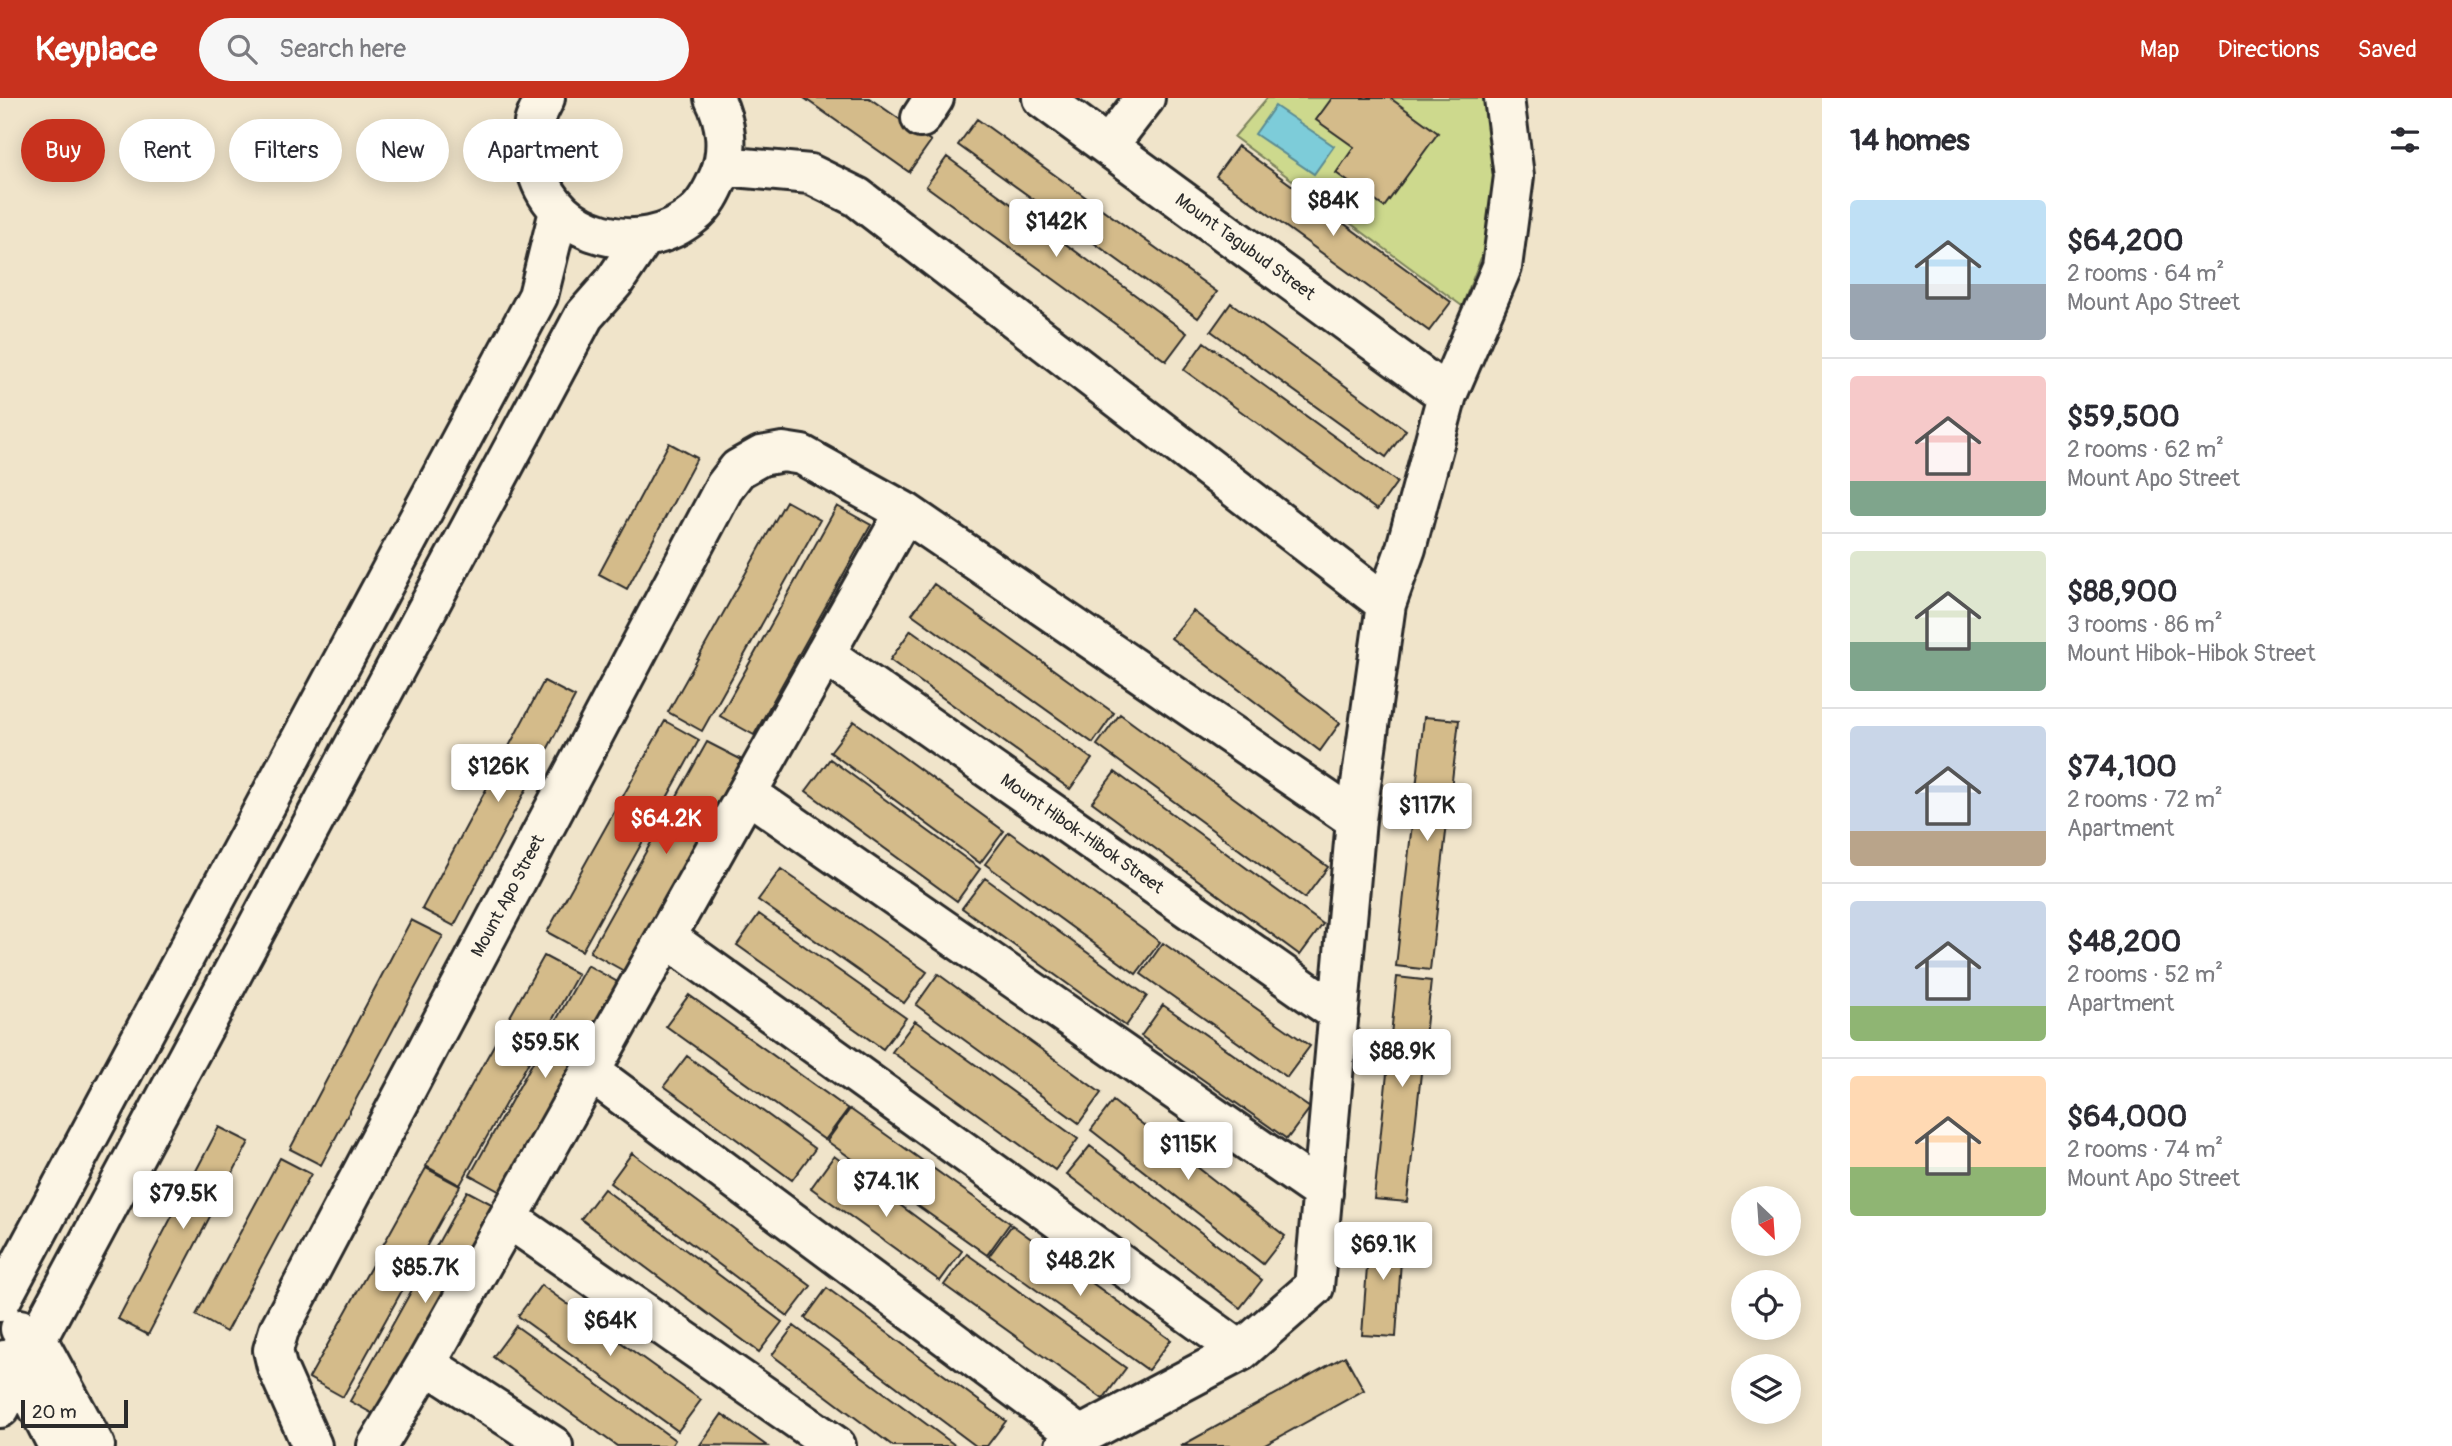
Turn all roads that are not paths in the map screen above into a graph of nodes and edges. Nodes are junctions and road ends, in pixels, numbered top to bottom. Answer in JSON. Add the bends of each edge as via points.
{"nodes":[{"id":1,"x":545,"y":98,"type":"edge"},
{"id":2,"x":714,"y":98,"type":"edge"},
{"id":3,"x":1042,"y":98,"type":"edge"},
{"id":4,"x":1145,"y":98,"type":"edge"},
{"id":5,"x":1504,"y":98,"type":"edge"},
{"id":6,"x":1108,"y":146,"type":"junction"},
{"id":7,"x":723,"y":166,"type":"junction"},
{"id":8,"x":559,"y":211,"type":"junction"},
{"id":9,"x":643,"y":239,"type":"junction"},
{"id":10,"x":1447,"y":395,"type":"junction"},
{"id":11,"x":905,"y":512,"type":"junction"},
{"id":12,"x":1386,"y":604,"type":"junction"},
{"id":13,"x":825,"y":654,"type":"junction"},
{"id":14,"x":747,"y":793,"type":"junction"},
{"id":15,"x":1356,"y":820,"type":"junction"},
{"id":16,"x":666,"y":937,"type":"junction"},
{"id":17,"x":1339,"y":1014,"type":"junction"},
{"id":18,"x":591,"y":1072,"type":"junction"},
{"id":19,"x":1323,"y":1193,"type":"junction"},
{"id":20,"x":508,"y":1218,"type":"junction"},
{"id":21,"x":0,"y":1303,"type":"edge"},
{"id":22,"x":0,"y":1315,"type":"edge"},
{"id":23,"x":1241,"y":1351,"type":"junction"},
{"id":24,"x":19,"y":1356,"type":"edge"},
{"id":25,"x":426,"y":1364,"type":"junction"},
{"id":26,"x":0,"y":1408,"type":"edge"},
{"id":27,"x":1073,"y":1441,"type":"edge"},
{"id":28,"x":58,"y":1446,"type":"edge"},
{"id":29,"x":95,"y":1446,"type":"edge"},
{"id":30,"x":312,"y":1446,"type":"edge"},
{"id":31,"x":377,"y":1446,"type":"edge"},
{"id":32,"x":553,"y":1446,"type":"edge"},
{"id":33,"x":836,"y":1446,"type":"edge"}],
"edges":[{"from":1,"to":8,"type":"street","via":[[534,123],[533,155],[541,185]]},
{"from":2,"to":7,"type":"street","via":[[726,138]]},
{"from":3,"to":6,"type":"street","name":"Mount Tagubud Street"},
{"from":4,"to":6,"type":"street"},
{"from":5,"to":10,"type":"street","via":[[1514,176],[1502,267]]},
{"from":6,"to":10,"type":"street","name":"Mount Tagubud Street"},
{"from":7,"to":9,"type":"street","via":[[712,193],[694,215]]},
{"from":7,"to":12,"type":"street","via":[[810,174],[857,197]]},
{"from":8,"to":9,"type":"street","via":[[584,229],[614,239]]},
{"from":8,"to":21,"type":"street","via":[[538,296]]},
{"from":9,"to":24,"type":"street","via":[[584,316]]},
{"from":10,"to":12,"type":"street","via":[[1406,548]]},
{"from":11,"to":13,"type":"street"},
{"from":11,"to":15,"type":"street"},
{"from":11,"to":30,"type":"street","name":"Mount Apo Street","via":[[802,454],[761,456],[738,469],[725,486],[279,1331],[273,1350]]},
{"from":12,"to":15,"type":"street"},
{"from":13,"to":14,"type":"street"},
{"from":13,"to":17,"type":"street","name":"Mount Hibok-Hibok Street"},
{"from":14,"to":16,"type":"street"},
{"from":14,"to":19,"type":"street"},
{"from":15,"to":17,"type":"street"},
{"from":16,"to":18,"type":"street"},
{"from":16,"to":23,"type":"street"},
{"from":17,"to":19,"type":"street"},
{"from":18,"to":20,"type":"street"},
{"from":18,"to":27,"type":"street"},
{"from":19,"to":23,"type":"street","via":[[1314,1287]]},
{"from":20,"to":25,"type":"street"},
{"from":20,"to":33,"type":"street"},
{"from":22,"to":24,"type":"street"},
{"from":23,"to":27,"type":"street"},
{"from":24,"to":26,"type":"street"},
{"from":24,"to":28,"type":"street"},
{"from":24,"to":29,"type":"street"},
{"from":25,"to":31,"type":"street"},
{"from":25,"to":32,"type":"street"}]}
